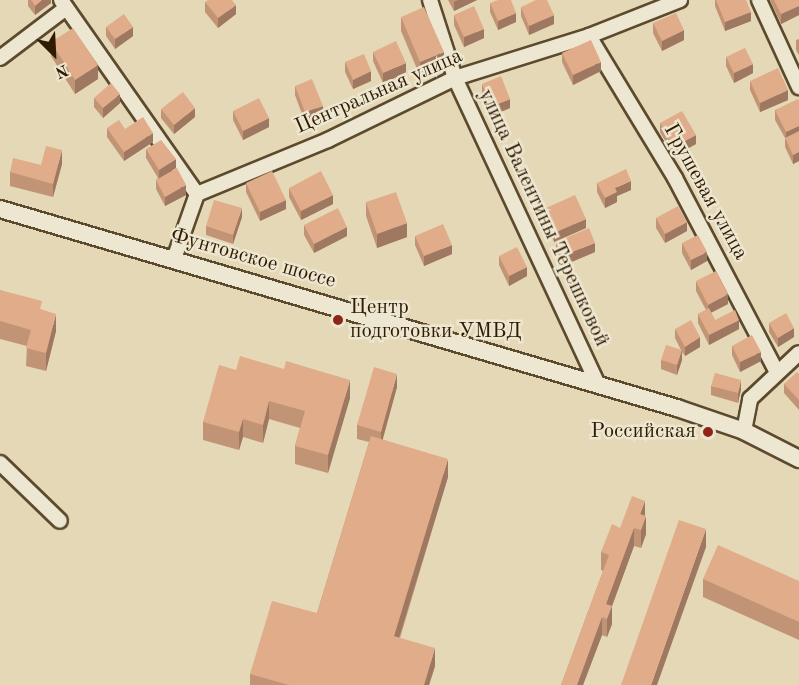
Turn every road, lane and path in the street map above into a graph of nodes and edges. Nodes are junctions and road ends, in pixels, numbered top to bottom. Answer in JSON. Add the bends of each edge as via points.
{"nodes":[{"id":1,"x":430,"y":0,"type":"edge"},
{"id":2,"x":680,"y":0,"type":"edge"},
{"id":3,"x":759,"y":0,"type":"edge"},
{"id":4,"x":64,"y":4,"type":"edge"},
{"id":5,"x":589,"y":36,"type":"junction"},
{"id":6,"x":0,"y":58,"type":"edge"},
{"id":7,"x":455,"y":78,"type":"junction"},
{"id":8,"x":799,"y":87,"type":"edge"},
{"id":9,"x":197,"y":194,"type":"junction"},
{"id":10,"x":0,"y":209,"type":"edge"},
{"id":11,"x":174,"y":259,"type":"junction"},
{"id":12,"x":799,"y":353,"type":"edge"},
{"id":13,"x":777,"y":372,"type":"junction"},
{"id":14,"x":598,"y":384,"type":"junction"},
{"id":15,"x":744,"y":431,"type":"junction"},
{"id":16,"x":799,"y":459,"type":"edge"},
{"id":17,"x":0,"y":463,"type":"edge"},
{"id":18,"x":60,"y":521,"type":"dead end"}],
"edges":[{"from":1,"to":7,"type":"street","name":"улица Валентины Терешковой"},
{"from":2,"to":5,"type":"street","name":"Центральная улица"},
{"from":3,"to":8,"type":"street"},
{"from":4,"to":6,"type":"street"},
{"from":4,"to":9,"type":"street"},
{"from":5,"to":7,"type":"street","name":"Центральная улица"},
{"from":5,"to":13,"type":"street","name":"Грушевая улица","via":[[675,178]]},
{"from":7,"to":9,"type":"street","name":"Центральная улица","via":[[328,140]]},
{"from":7,"to":14,"type":"street","name":"улица Валентины Терешковой"},
{"from":9,"to":11,"type":"street"},
{"from":10,"to":11,"type":"street","name":"Фунтовское шоссе"},
{"from":11,"to":14,"type":"street","name":"Фунтовское шоссе"},
{"from":12,"to":13,"type":"street"},
{"from":13,"to":15,"type":"street","via":[[750,399]]},
{"from":14,"to":15,"type":"street","name":"Фунтовское шоссе"},
{"from":15,"to":16,"type":"street","name":"Фунтовское шоссе"},
{"from":17,"to":18,"type":"street"}]}
